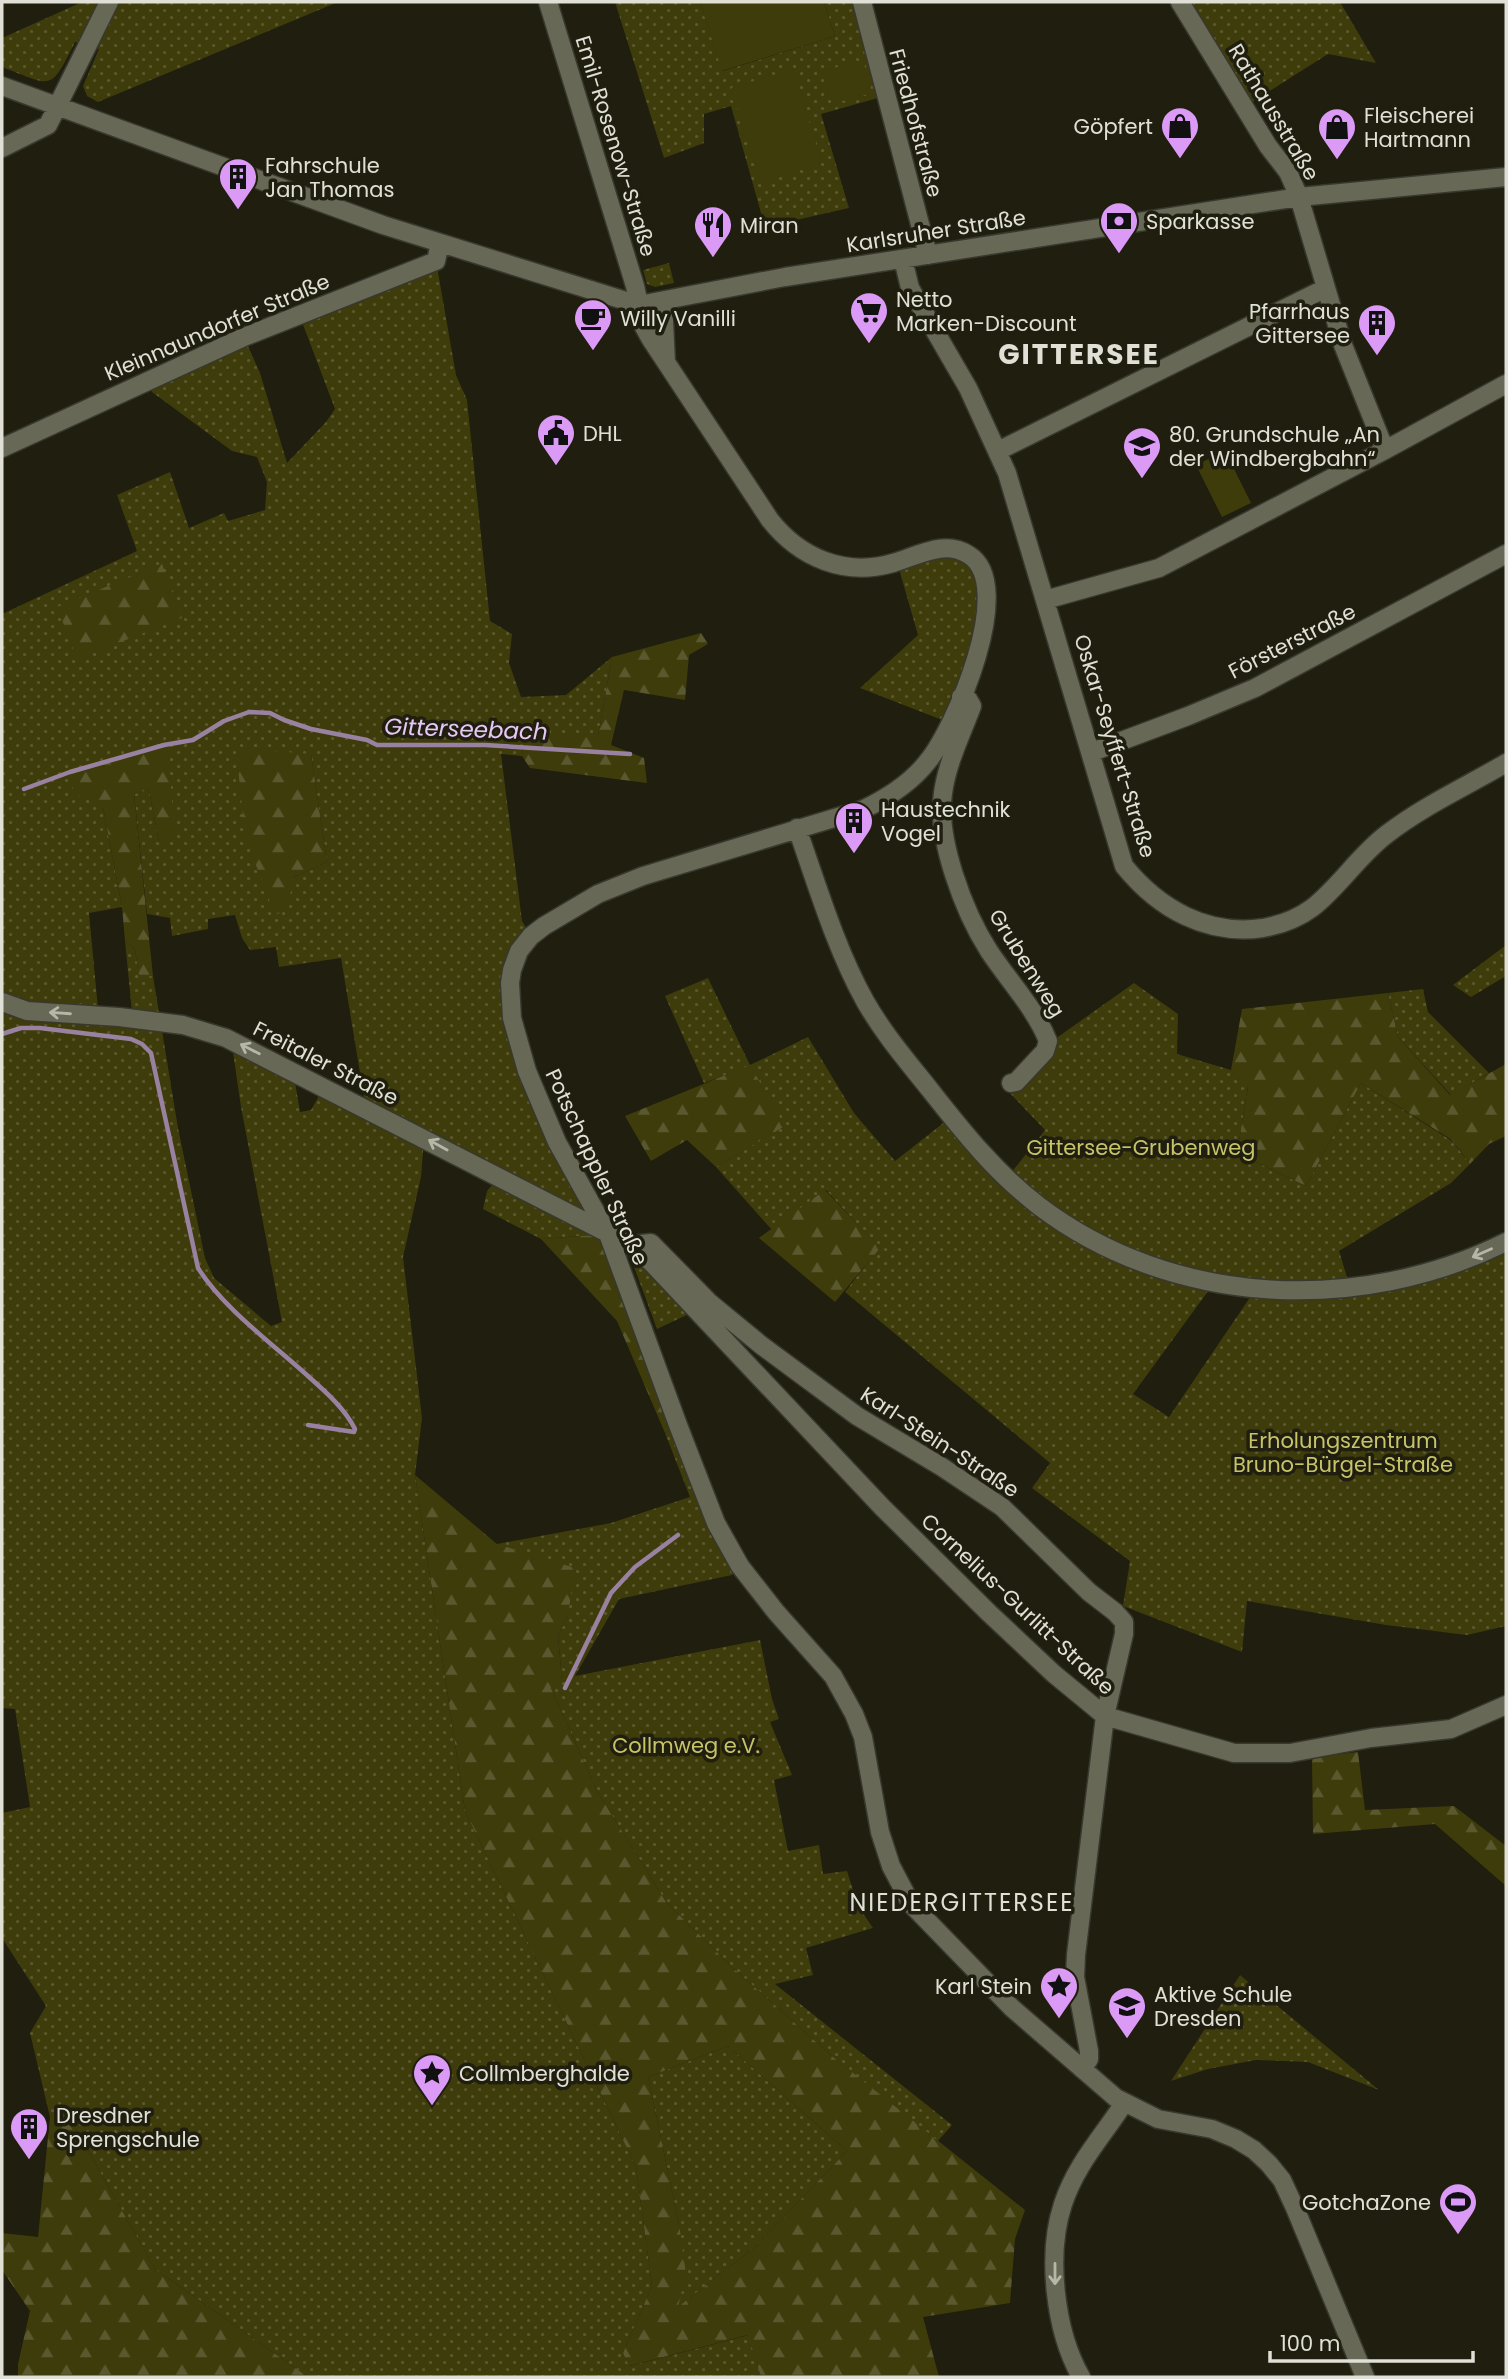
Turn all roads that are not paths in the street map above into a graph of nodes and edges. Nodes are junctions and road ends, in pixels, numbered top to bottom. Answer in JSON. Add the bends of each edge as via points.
{"nodes":[{"id":1,"x":109,"y":2,"type":"edge"},
{"id":2,"x":548,"y":2,"type":"edge"},
{"id":3,"x":862,"y":2,"type":"edge"},
{"id":4,"x":1180,"y":2,"type":"edge"},
{"id":5,"x":2,"y":86,"type":"edge"},
{"id":6,"x":57,"y":107,"type":"junction"},
{"id":7,"x":2,"y":148,"type":"edge"},
{"id":8,"x":1506,"y":177,"type":"edge"},
{"id":9,"x":1299,"y":197,"type":"junction"},
{"id":10,"x":440,"y":243,"type":"junction"},
{"id":11,"x":928,"y":255,"type":"junction"},
{"id":12,"x":903,"y":259,"type":"junction"},
{"id":13,"x":1326,"y":288,"type":"junction"},
{"id":14,"x":663,"y":301,"type":"junction"},
{"id":15,"x":639,"y":305,"type":"junction"},
{"id":16,"x":666,"y":362,"type":"junction"},
{"id":17,"x":1506,"y":384,"type":"edge"},
{"id":18,"x":2,"y":447,"type":"edge"},
{"id":19,"x":1385,"y":450,"type":"junction"},
{"id":20,"x":998,"y":451,"type":"junction"},
{"id":21,"x":1506,"y":554,"type":"edge"},
{"id":22,"x":1045,"y":600,"type":"junction"},
{"id":23,"x":961,"y":696,"type":"junction"},
{"id":24,"x":1091,"y":752,"type":"junction"},
{"id":25,"x":1506,"y":764,"type":"edge"},
{"id":26,"x":797,"y":828,"type":"junction"},
{"id":27,"x":2,"y":1002,"type":"edge"},
{"id":28,"x":1011,"y":1083,"type":"dead end"},
{"id":29,"x":608,"y":1234,"type":"junction"},
{"id":30,"x":1506,"y":1242,"type":"edge"},
{"id":31,"x":631,"y":1245,"type":"junction"},
{"id":32,"x":1506,"y":1705,"type":"edge"},
{"id":33,"x":1105,"y":1716,"type":"junction"},
{"id":34,"x":1082,"y":2069,"type":"junction"},
{"id":35,"x":1124,"y":2103,"type":"junction"},
{"id":36,"x":1082,"y":2377,"type":"edge"},
{"id":37,"x":1366,"y":2377,"type":"edge"}],
"edges":[{"from":1,"to":6,"type":"street"},
{"from":2,"to":15,"type":"street","name":"Emil-Rosenow-Straße"},
{"from":3,"to":11,"type":"street","name":"Friedhofstraße"},
{"from":4,"to":9,"type":"street","name":"Rathausstraße","via":[[1268,146],[1289,172]]},
{"from":5,"to":6,"type":"street","name":"Karlsruher Straße"},
{"from":6,"to":7,"type":"street","via":[[47,126]]},
{"from":6,"to":10,"type":"street","name":"Karlsruher Straße"},
{"from":8,"to":9,"type":"street","name":"Karlsruher Straße"},
{"from":9,"to":11,"type":"street","name":"Karlsruher Straße"},
{"from":9,"to":13,"type":"street","name":"Rathausstraße"},
{"from":10,"to":15,"type":"street","name":"Karlsruher Straße"},
{"from":10,"to":18,"type":"street","name":"Kleinnaundorfer Straße","via":[[436,261],[244,337]]},
{"from":11,"to":12,"type":"street","name":"Karlsruher Straße"},
{"from":12,"to":14,"type":"street","name":"Karlsruher Straße"},
{"from":12,"to":20,"type":"street","name":"Oskar-Seyffert-Straße","via":[[910,288],[968,388]]},
{"from":13,"to":19,"type":"street","name":"Rathausstraße","via":[[1343,345]]},
{"from":13,"to":20,"type":"street"},
{"from":14,"to":15,"type":"street","name":"Karlsruher Straße"},
{"from":14,"to":16,"type":"street"},
{"from":15,"to":16,"type":"street","name":"Potschappler Straße","via":[[646,332]]},
{"from":16,"to":23,"type":"street","name":"Potschappler Straße","via":[[770,520],[804,552],[838,565],[867,568],[938,548],[960,550],[974,558],[985,580],[985,620],[977,659]]},
{"from":17,"to":19,"type":"street"},
{"from":19,"to":22,"type":"street","via":[[1159,568]]},
{"from":20,"to":22,"type":"street","name":"Oskar-Seyffert-Straße"},
{"from":21,"to":24,"type":"street","name":"Försterstraße","via":[[1255,688]]},
{"from":22,"to":24,"type":"street","name":"Oskar-Seyffert-Straße"},
{"from":23,"to":26,"type":"street","name":"Potschappler Straße","via":[[930,759],[904,786],[864,809]]},
{"from":23,"to":28,"type":"street","name":"Grubenweg","via":[[972,705],[943,792],[949,854],[964,900],[987,947],[1048,1041],[1045,1051]]},
{"from":24,"to":25,"type":"street","name":"Oskar-Seyffert-Straße","via":[[1129,871],[1177,913],[1203,924],[1240,929],[1271,926],[1303,914],[1385,835]]},
{"from":26,"to":29,"type":"street","name":"Potschappler Straße","via":[[598,894],[544,926],[515,959],[510,997],[527,1071],[557,1142]]},
{"from":30,"to":26,"type":"street","one_way":true,"via":[[1418,1276],[1368,1286],[1280,1291],[1192,1278],[1137,1260],[1054,1216],[994,1167],[890,1040],[864,1000]]},
{"from":29,"to":27,"type":"street","name":"Freitaler Straße","one_way":true,"via":[[226,1038],[183,1025],[27,1011]]},
{"from":29,"to":31,"type":"street","name":"Cornelius-Gurlitt-Straße"},
{"from":29,"to":34,"type":"street","name":"Potschappler Straße","via":[[716,1523],[740,1566],[832,1676],[853,1714],[863,1737],[880,1832],[900,1885],[950,1947]]},
{"from":31,"to":33,"type":"street","name":"Cornelius-Gurlitt-Straße","via":[[882,1507],[1054,1674]]},
{"from":31,"to":33,"type":"street","name":"Karl-Stein-Straße","via":[[651,1243],[710,1303],[771,1353],[857,1416],[1002,1507],[1115,1612],[1124,1622],[1124,1634]]},
{"from":32,"to":33,"type":"street","name":"Cornelius-Gurlitt-Straße","via":[[1451,1729],[1290,1753],[1234,1753]]},
{"from":33,"to":34,"type":"street","name":"Karl-Stein-Straße","via":[[1076,1961],[1089,2051]]},
{"from":34,"to":35,"type":"street","name":"Potschappler Straße"},
{"from":35,"to":36,"type":"street","one_way":true,"via":[[1089,2151],[1062,2206],[1055,2274],[1058,2318]]},
{"from":35,"to":37,"type":"street","name":"Potschappler Straße","via":[[1158,2119],[1212,2129],[1236,2139],[1269,2164],[1295,2208]]}]}
